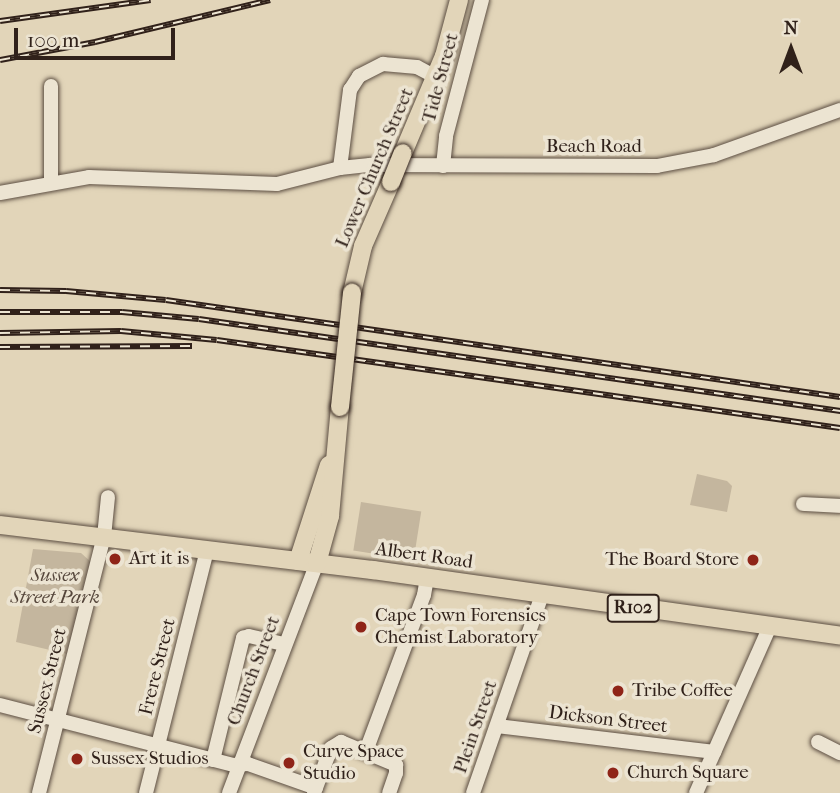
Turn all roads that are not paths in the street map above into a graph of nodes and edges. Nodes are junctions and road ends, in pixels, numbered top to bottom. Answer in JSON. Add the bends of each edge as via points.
{"nodes":[{"id":1,"x":458,"y":0,"type":"edge"},
{"id":2,"x":482,"y":0,"type":"edge"},
{"id":3,"x":436,"y":77,"type":"junction"},
{"id":4,"x":51,"y":86,"type":"dead end"},
{"id":5,"x":840,"y":110,"type":"edge"},
{"id":6,"x":443,"y":166,"type":"junction"},
{"id":7,"x":340,"y":168,"type":"junction"},
{"id":8,"x":51,"y":182,"type":"junction"},
{"id":9,"x":0,"y":193,"type":"edge"},
{"id":10,"x":338,"y":438,"type":"junction"},
{"id":11,"x":108,"y":497,"type":"dead end"},
{"id":12,"x":803,"y":504,"type":"dead end"},
{"id":13,"x":840,"y":506,"type":"edge"},
{"id":14,"x":0,"y":525,"type":"edge"},
{"id":15,"x":104,"y":537,"type":"junction"},
{"id":16,"x":207,"y":550,"type":"junction"},
{"id":17,"x":298,"y":561,"type":"junction"},
{"id":18,"x":317,"y":562,"type":"junction"},
{"id":19,"x":427,"y":578,"type":"junction"},
{"id":20,"x":542,"y":595,"type":"junction"},
{"id":21,"x":770,"y":626,"type":"junction"},
{"id":22,"x":840,"y":636,"type":"edge"},
{"id":23,"x":285,"y":644,"type":"junction"},
{"id":24,"x":0,"y":705,"type":"edge"},
{"id":25,"x":58,"y":720,"type":"junction"},
{"id":26,"x":497,"y":726,"type":"junction"},
{"id":27,"x":818,"y":742,"type":"dead end"},
{"id":28,"x":158,"y":746,"type":"junction"},
{"id":29,"x":366,"y":751,"type":"junction"},
{"id":30,"x":714,"y":752,"type":"junction"},
{"id":31,"x":840,"y":753,"type":"edge"},
{"id":32,"x":213,"y":760,"type":"junction"},
{"id":33,"x":240,"y":764,"type":"junction"},
{"id":34,"x":315,"y":791,"type":"edge"},
{"id":35,"x":39,"y":793,"type":"edge"},
{"id":36,"x":146,"y":793,"type":"edge"},
{"id":37,"x":229,"y":793,"type":"edge"},
{"id":38,"x":389,"y":793,"type":"edge"},
{"id":39,"x":473,"y":793,"type":"edge"},
{"id":40,"x":695,"y":793,"type":"edge"}],
"edges":[{"from":1,"to":3,"type":"main road","name":"Lower Church Street"},
{"from":2,"to":6,"type":"street","name":"Tide Street","via":[[446,135]]},
{"from":3,"to":7,"type":"street","via":[[417,68],[383,64],[359,76],[350,89]]},
{"from":3,"to":10,"type":"main road","name":"Lower Church Street","bridge":true,"via":[[363,246],[352,293]]},
{"from":4,"to":8,"type":"street"},
{"from":5,"to":6,"type":"street","name":"Beach Road","via":[[684,162],[613,167]]},
{"from":6,"to":7,"type":"street","name":"Beach Road"},
{"from":7,"to":8,"type":"street","name":"Beach Road","via":[[257,185],[122,178]]},
{"from":8,"to":9,"type":"street","name":"Beach Road"},
{"from":10,"to":17,"type":"main road","name":"Lower Church Street"},
{"from":10,"to":18,"type":"main road","name":"Lower Church Street","via":[[330,516]]},
{"from":11,"to":15,"type":"street","name":"Sussex Street"},
{"from":12,"to":13,"type":"street"},
{"from":14,"to":15,"type":"main road","name":"Albert Road","number":"R102"},
{"from":15,"to":16,"type":"main road","name":"Albert Road","number":"R102"},
{"from":15,"to":25,"type":"street","name":"Sussex Street"},
{"from":16,"to":17,"type":"main road","name":"Albert Road","number":"R102"},
{"from":16,"to":28,"type":"street","name":"Frere Street"},
{"from":17,"to":18,"type":"main road","name":"Albert Road","number":"R102"},
{"from":18,"to":19,"type":"main road","name":"Albert Road","number":"R102"},
{"from":18,"to":23,"type":"street","name":"Church Street"},
{"from":19,"to":20,"type":"main road","name":"Albert Road","number":"R102"},
{"from":19,"to":29,"type":"street"},
{"from":20,"to":21,"type":"main road","name":"Albert Road","number":"R102"},
{"from":20,"to":26,"type":"street","name":"Plein Street"},
{"from":21,"to":22,"type":"main road","name":"Albert Road","number":"R102"},
{"from":21,"to":30,"type":"street"},
{"from":23,"to":32,"type":"street","via":[[243,638]]},
{"from":23,"to":33,"type":"street","name":"Church Street"},
{"from":24,"to":25,"type":"street"},
{"from":25,"to":28,"type":"street"},
{"from":25,"to":35,"type":"street","name":"Sussex Street"},
{"from":26,"to":30,"type":"street","name":"Dickson Street"},
{"from":26,"to":39,"type":"street","name":"Plein Street"},
{"from":27,"to":31,"type":"street"},
{"from":28,"to":32,"type":"street"},
{"from":28,"to":36,"type":"street","name":"Frere Street"},
{"from":29,"to":34,"type":"street","via":[[341,742],[334,745]]},
{"from":29,"to":38,"type":"street","via":[[396,765]]},
{"from":30,"to":40,"type":"street"},
{"from":32,"to":33,"type":"street"},
{"from":33,"to":34,"type":"street"},
{"from":33,"to":37,"type":"street","name":"Church Street"}]}
